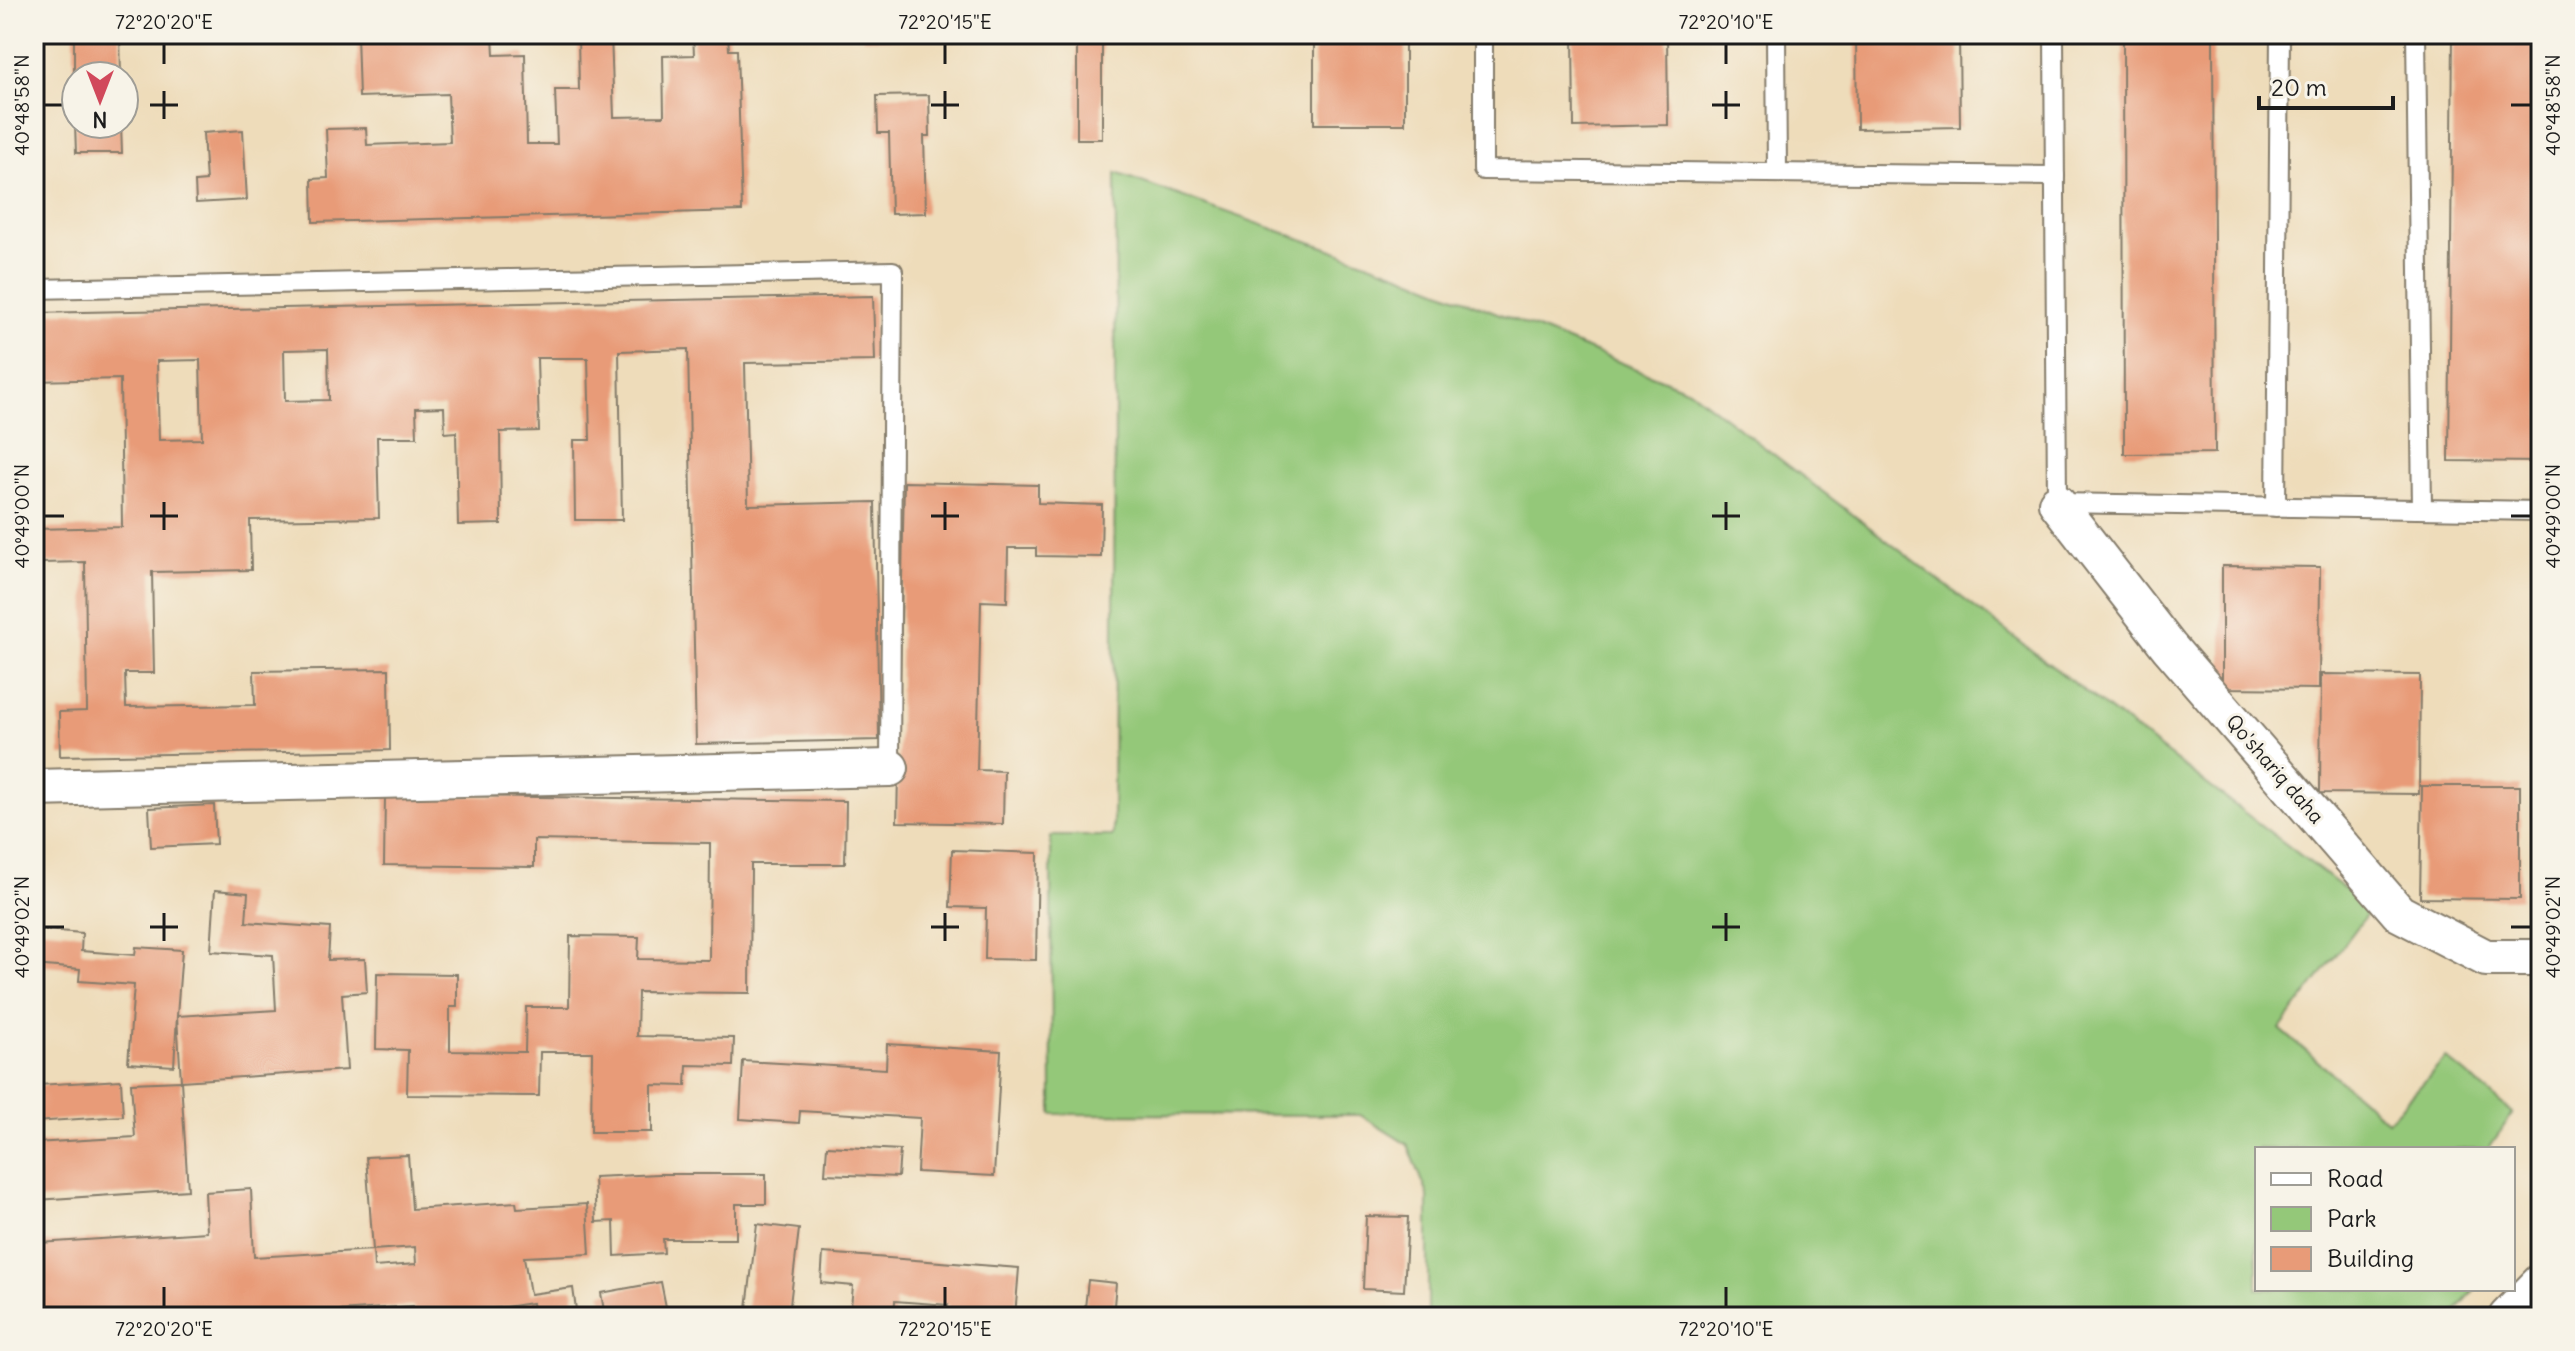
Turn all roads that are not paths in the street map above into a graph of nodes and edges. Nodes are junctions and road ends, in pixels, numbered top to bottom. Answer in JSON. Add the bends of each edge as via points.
{"nodes":[{"id":1,"x":1483,"y":34,"type":"edge"},
{"id":2,"x":1776,"y":34,"type":"edge"},
{"id":3,"x":2054,"y":34,"type":"edge"},
{"id":4,"x":2280,"y":34,"type":"edge"},
{"id":5,"x":2416,"y":34,"type":"edge"},
{"id":6,"x":1777,"y":173,"type":"junction"},
{"id":7,"x":2055,"y":176,"type":"junction"},
{"id":8,"x":34,"y":289,"type":"edge"},
{"id":9,"x":2057,"y":503,"type":"junction"},
{"id":10,"x":2276,"y":507,"type":"junction"},
{"id":11,"x":2422,"y":509,"type":"junction"},
{"id":12,"x":2541,"y":511,"type":"edge"},
{"id":13,"x":890,"y":768,"type":"joint"},
{"id":14,"x":34,"y":788,"type":"edge"},
{"id":15,"x":2541,"y":958,"type":"edge"},
{"id":16,"x":2541,"y":1282,"type":"edge"},
{"id":17,"x":2507,"y":1317,"type":"edge"}],
"edges":[{"from":1,"to":6,"type":"lane","via":[[1483,170]]},
{"from":2,"to":6,"type":"lane"},
{"from":3,"to":7,"type":"lane"},
{"from":4,"to":10,"type":"lane"},
{"from":5,"to":11,"type":"lane"},
{"from":6,"to":7,"type":"lane"},
{"from":7,"to":9,"type":"lane"},
{"from":8,"to":13,"type":"lane","via":[[893,271]]},
{"from":9,"to":10,"type":"lane"},
{"from":9,"to":15,"type":"street","name":"Qo'shariq daha","via":[[2169,647],[2399,913],[2486,958]]},
{"from":10,"to":11,"type":"lane"},
{"from":11,"to":12,"type":"lane"},
{"from":13,"to":14,"type":"street"},
{"from":16,"to":17,"type":"street"}]}
